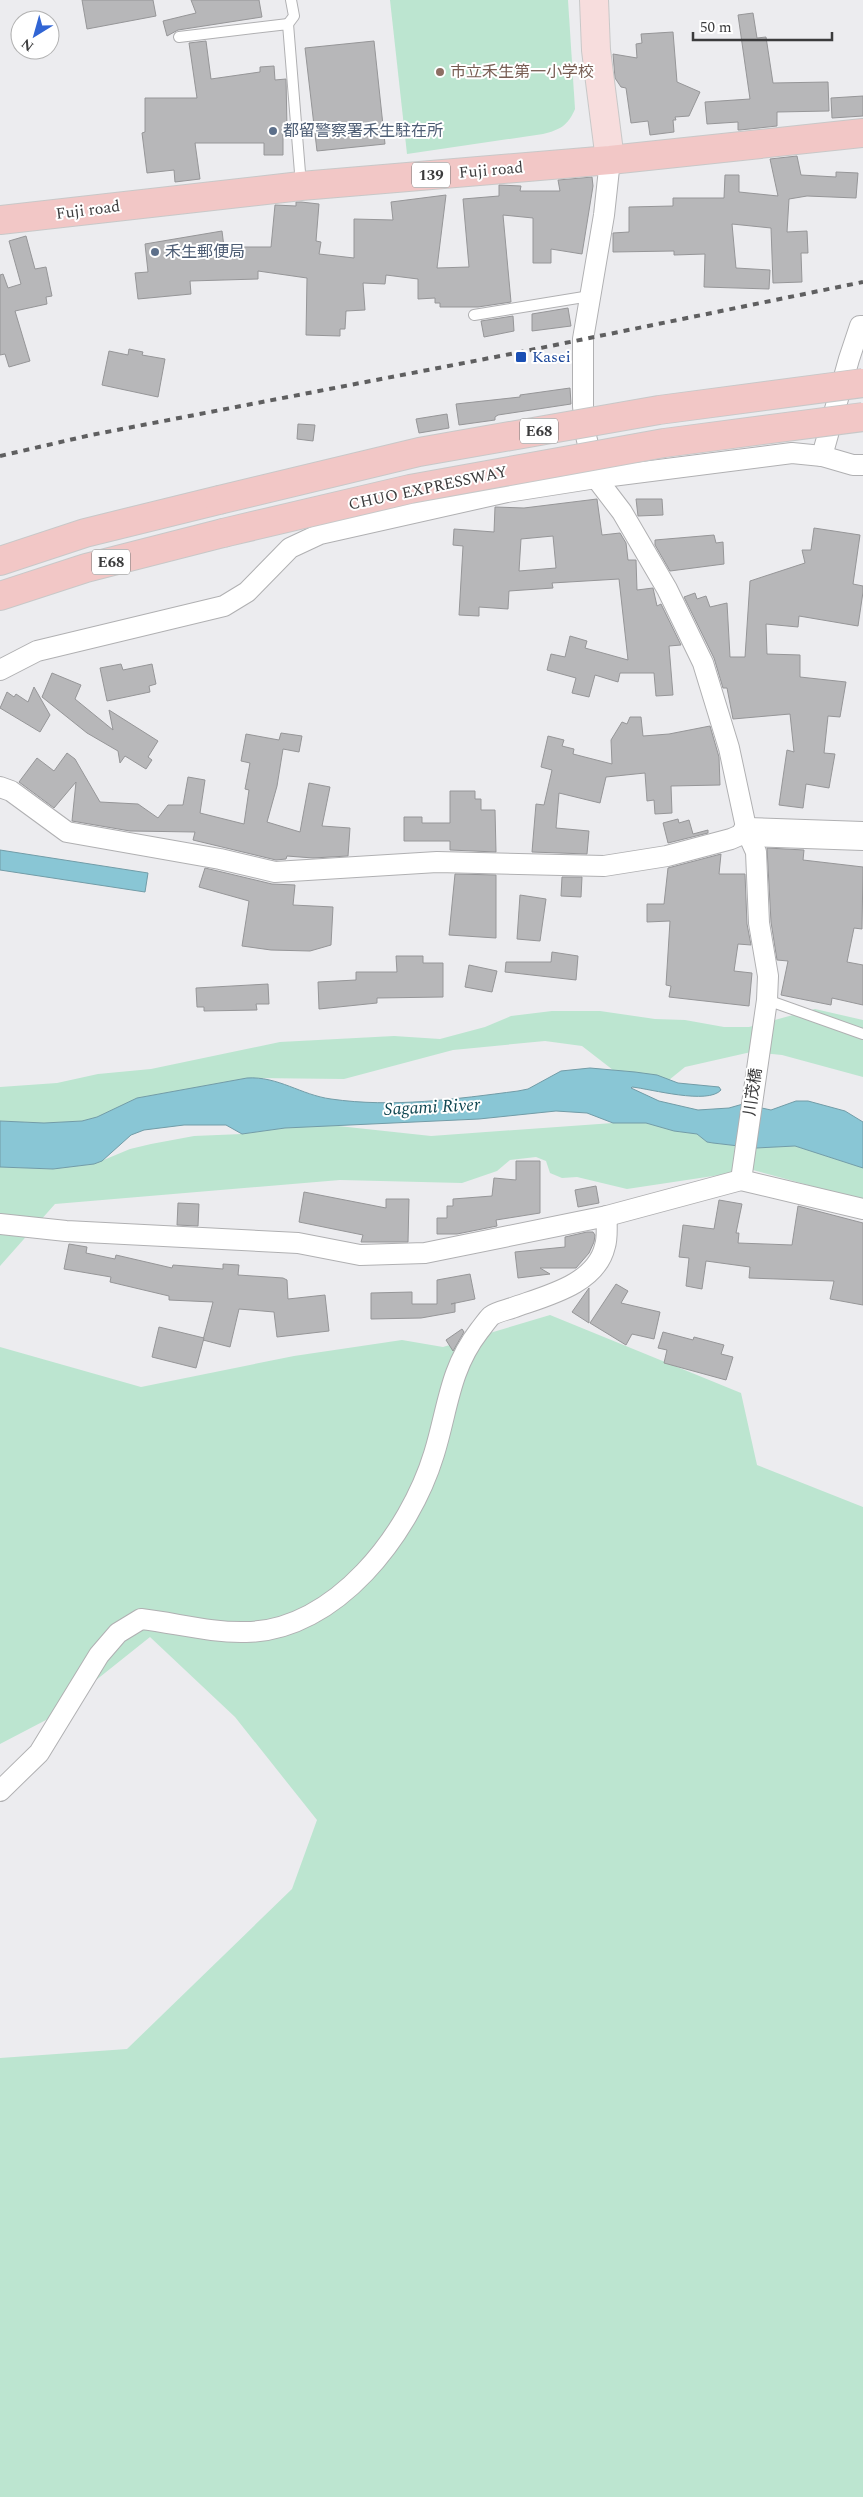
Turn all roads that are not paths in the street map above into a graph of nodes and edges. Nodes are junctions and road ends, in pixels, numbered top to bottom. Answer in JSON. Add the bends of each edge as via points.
{"nodes":[{"id":1,"x":291,"y":0,"type":"edge"},
{"id":2,"x":594,"y":0,"type":"edge"},
{"id":3,"x":288,"y":24,"type":"junction"},
{"id":4,"x":179,"y":38,"type":"dead end"},
{"id":5,"x":863,"y":133,"type":"edge"},
{"id":6,"x":610,"y":160,"type":"junction"},
{"id":7,"x":301,"y":186,"type":"junction"},
{"id":8,"x":0,"y":220,"type":"edge"},
{"id":9,"x":590,"y":296,"type":"junction"},
{"id":10,"x":474,"y":315,"type":"dead end"},
{"id":11,"x":863,"y":326,"type":"edge"},
{"id":12,"x":863,"y":383,"type":"edge"},
{"id":13,"x":863,"y":417,"type":"edge"},
{"id":14,"x":822,"y":456,"type":"junction"},
{"id":15,"x":863,"y":465,"type":"edge"},
{"id":16,"x":596,"y":478,"type":"junction"},
{"id":17,"x":0,"y":561,"type":"edge"},
{"id":18,"x":0,"y":596,"type":"edge"},
{"id":19,"x":0,"y":670,"type":"edge"},
{"id":20,"x":0,"y":787,"type":"edge"},
{"id":21,"x":747,"y":832,"type":"junction"},
{"id":22,"x":856,"y":840,"type":"edge"},
{"id":23,"x":765,"y":1009,"type":"junction"},
{"id":24,"x":863,"y":1034,"type":"edge"},
{"id":25,"x":742,"y":1173,"type":"junction"},
{"id":26,"x":863,"y":1209,"type":"edge"},
{"id":27,"x":607,"y":1216,"type":"junction"},
{"id":28,"x":0,"y":1224,"type":"edge"},
{"id":29,"x":0,"y":1791,"type":"edge"}],
"edges":[{"from":1,"to":3,"type":"lane","via":[[294,16]]},
{"from":2,"to":6,"type":"main road","via":[[596,50]]},
{"from":3,"to":4,"type":"lane"},
{"from":3,"to":7,"type":"lane"},
{"from":5,"to":6,"type":"highway","name":"Fuji road","number":"139"},
{"from":6,"to":7,"type":"highway","name":"Fuji road","number":"139"},
{"from":6,"to":9,"type":"street"},
{"from":7,"to":8,"type":"highway","name":"Fuji road","number":"139"},
{"from":9,"to":10,"type":"lane"},
{"from":9,"to":16,"type":"street","via":[[582,339],[583,406]]},
{"from":11,"to":14,"type":"street","via":[[860,326],[849,358]]},
{"from":12,"to":17,"type":"highway","number":"E68","bridge":true,"via":[[659,410],[419,452],[85,534]]},
{"from":13,"to":18,"type":"highway","name":"CHUO EXPRESSWAY","number":"E68","bridge":true,"via":[[655,444],[410,489],[86,568]]},
{"from":14,"to":15,"type":"street"},
{"from":14,"to":16,"type":"street","via":[[792,453]]},
{"from":16,"to":19,"type":"street","via":[[507,492],[320,534],[290,548],[247,592],[224,606],[46,649]]},
{"from":16,"to":21,"type":"street","name":"川茂橋","via":[[622,512],[662,580],[703,663],[729,748]]},
{"from":20,"to":21,"type":"street","via":[[11,791],[67,832],[275,872],[437,862],[604,866],[667,856]]},
{"from":21,"to":22,"type":"street"},
{"from":21,"to":23,"type":"street","name":"川茂橋","via":[[756,852],[759,923],[768,976]]},
{"from":23,"to":24,"type":"lane"},
{"from":23,"to":25,"type":"street","name":"川茂橋"},
{"from":25,"to":26,"type":"street"},
{"from":25,"to":27,"type":"street"},
{"from":27,"to":28,"type":"street","via":[[425,1253],[360,1255],[298,1243],[66,1231]]},
{"from":27,"to":29,"type":"street","via":[[605,1247],[589,1275],[560,1291],[492,1316],[466,1348],[450,1387],[434,1454],[412,1509],[385,1549],[360,1576],[321,1610],[289,1626],[246,1632],[141,1619],[112,1640],[39,1753]]}]}
